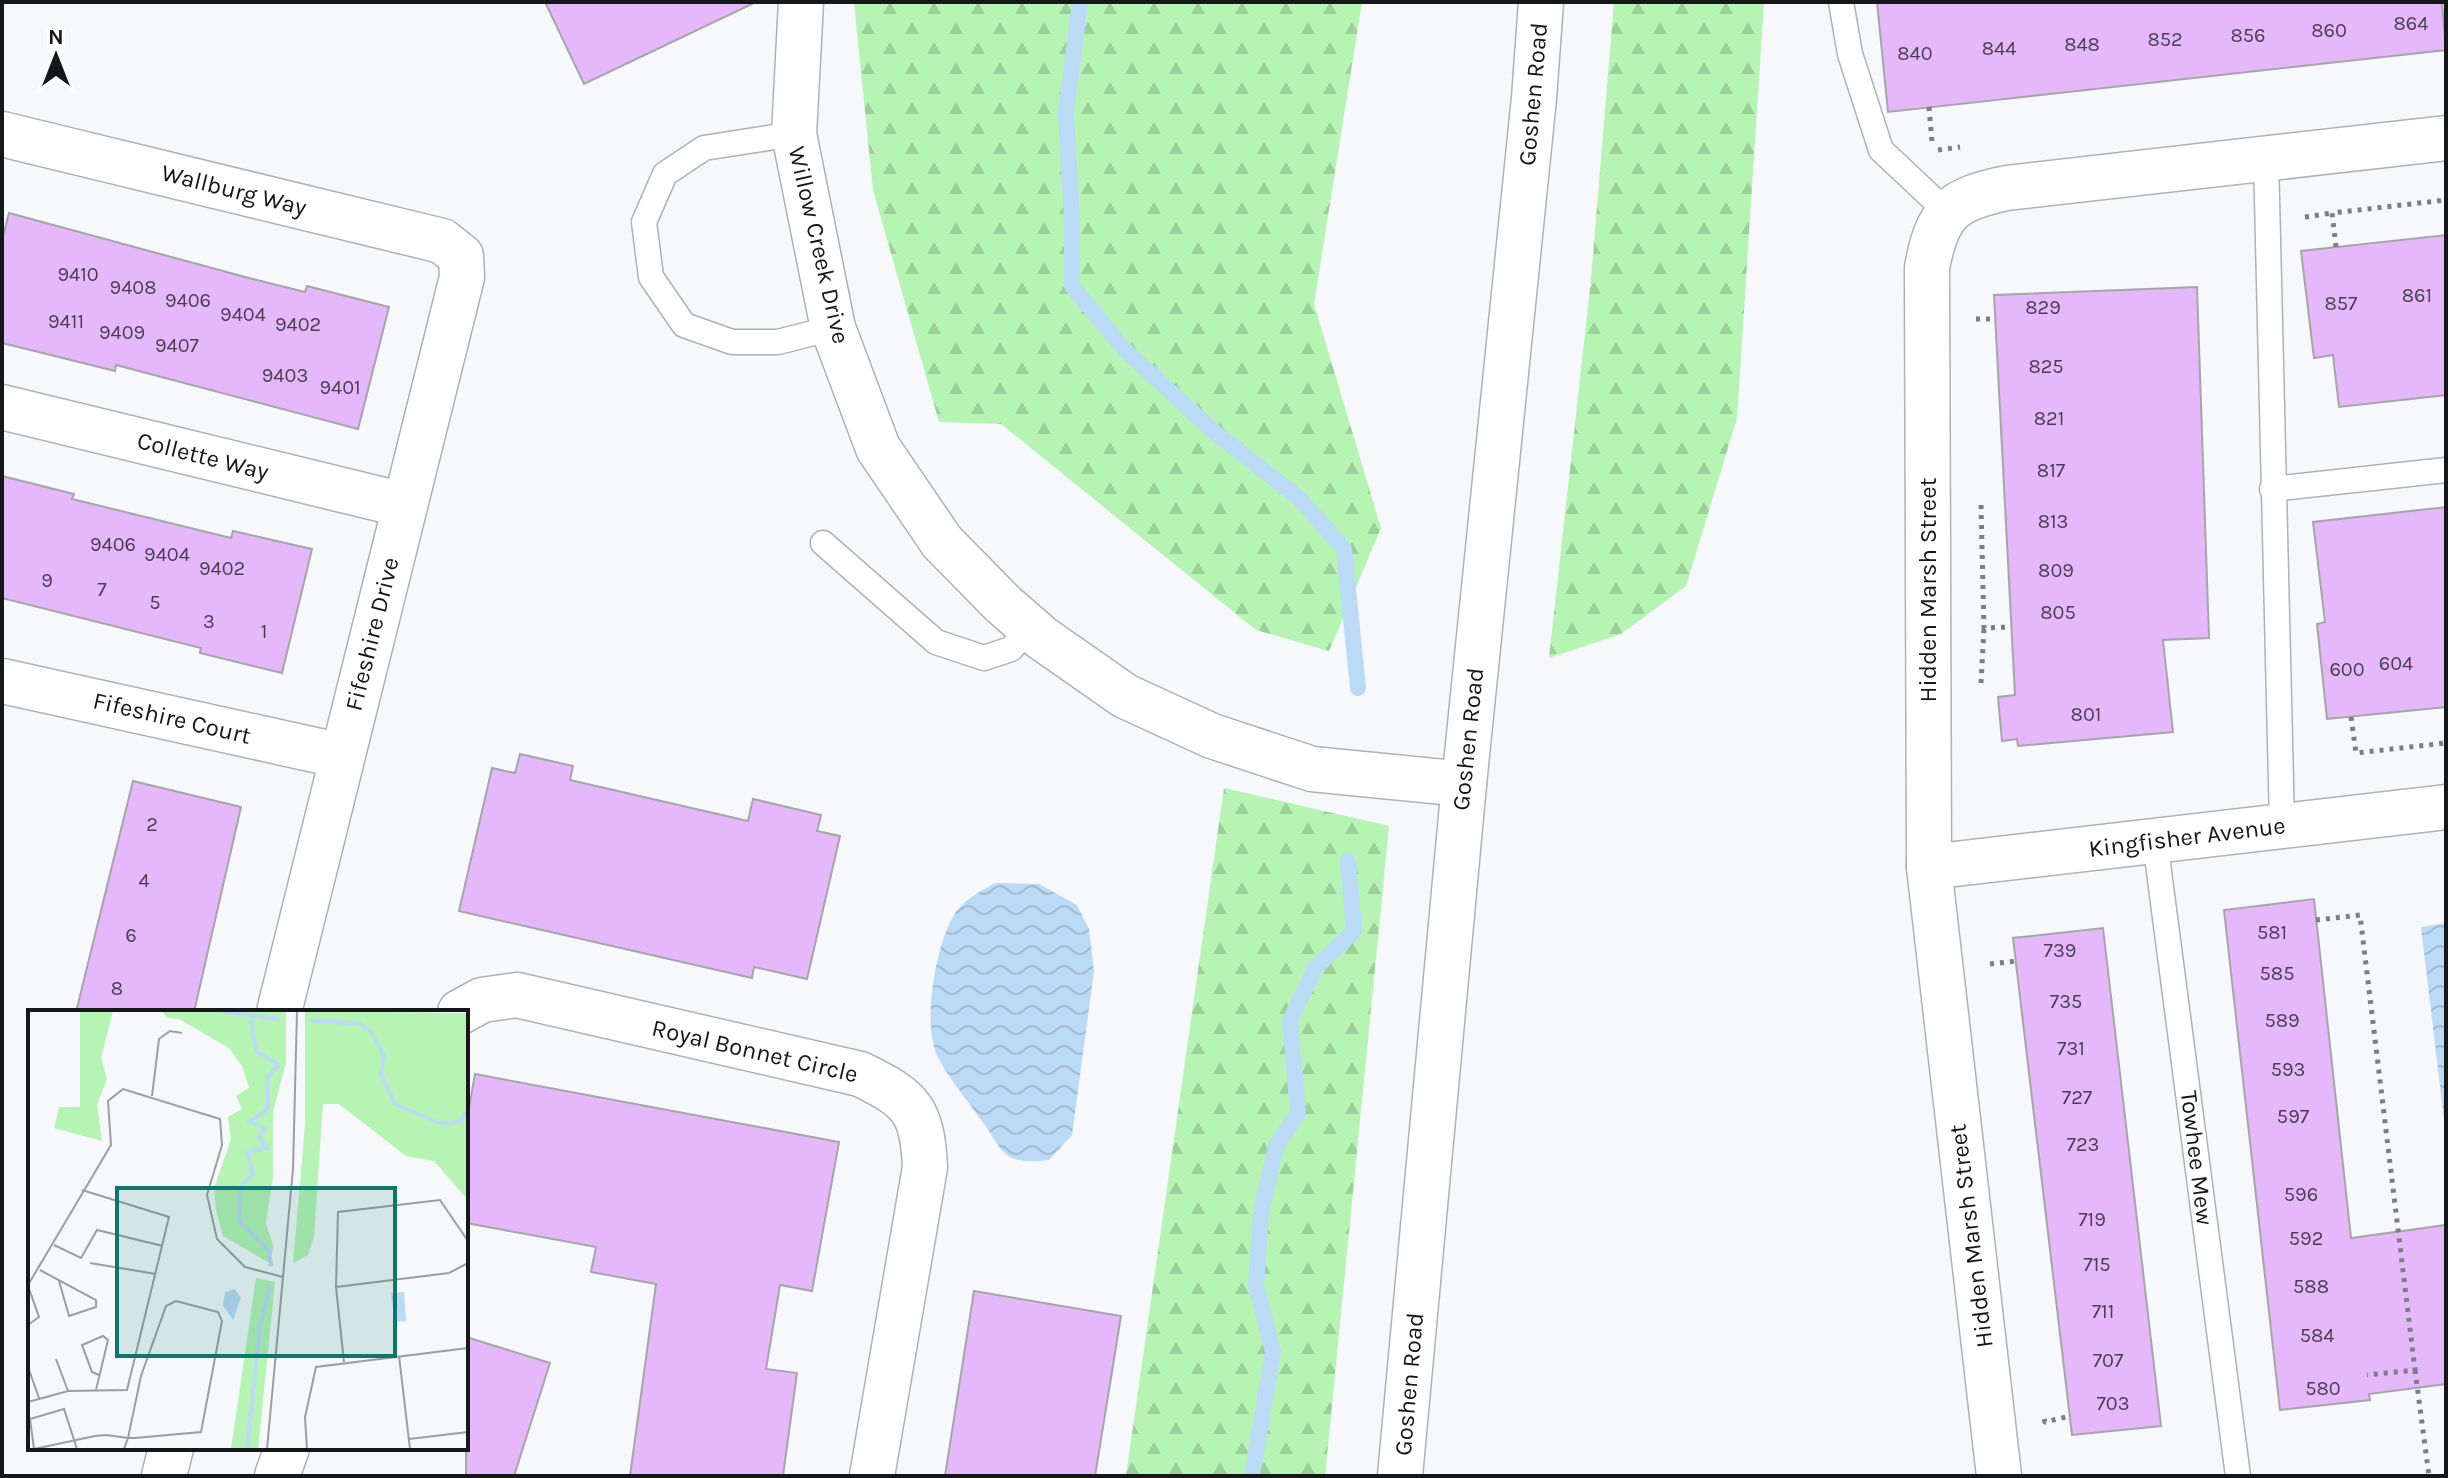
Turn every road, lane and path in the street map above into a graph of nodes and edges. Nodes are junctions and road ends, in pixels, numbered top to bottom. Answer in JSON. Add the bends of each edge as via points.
{"nodes":[{"id":1,"x":801,"y":2,"type":"edge"},
{"id":2,"x":1541,"y":2,"type":"edge"},
{"id":3,"x":1841,"y":2,"type":"edge"},
{"id":4,"x":2,"y":134,"type":"edge"},
{"id":5,"x":794,"y":134,"type":"junction"},
{"id":6,"x":2446,"y":138,"type":"edge"},
{"id":7,"x":2266,"y":157,"type":"junction"},
{"id":8,"x":2446,"y":200,"type":"edge"},
{"id":9,"x":1947,"y":212,"type":"junction"},
{"id":10,"x":2336,"y":247,"type":"dead end"},
{"id":11,"x":461,"y":256,"type":"joint"},
{"id":12,"x":1995,"y":319,"type":"dead end"},
{"id":13,"x":833,"y":328,"type":"junction"},
{"id":14,"x":1977,"y":335,"type":"dead end"},
{"id":15,"x":2,"y":407,"type":"edge"},
{"id":16,"x":2446,"y":470,"type":"edge"},
{"id":17,"x":2272,"y":489,"type":"junction"},
{"id":18,"x":1981,"y":504,"type":"dead end"},
{"id":19,"x":404,"y":505,"type":"junction"},
{"id":20,"x":823,"y":543,"type":"dead end"},
{"id":21,"x":2010,"y":627,"type":"dead end"},
{"id":22,"x":1030,"y":628,"type":"junction"},
{"id":23,"x":2,"y":681,"type":"edge"},
{"id":24,"x":2351,"y":717,"type":"dead end"},
{"id":25,"x":2446,"y":743,"type":"edge"},
{"id":26,"x":342,"y":756,"type":"junction"},
{"id":27,"x":1464,"y":784,"type":"junction"},
{"id":28,"x":2446,"y":807,"type":"edge"},
{"id":29,"x":2282,"y":825,"type":"junction"},
{"id":30,"x":2155,"y":841,"type":"junction"},
{"id":31,"x":1929,"y":867,"type":"junction"},
{"id":32,"x":2316,"y":920,"type":"dead end"},
{"id":33,"x":279,"y":1010,"type":"edge"},
{"id":34,"x":464,"y":1010,"type":"edge"},
{"id":35,"x":2415,"y":1370,"type":"junction"},
{"id":36,"x":2367,"y":1375,"type":"dead end"},
{"id":37,"x":170,"y":1450,"type":"edge"},
{"id":38,"x":286,"y":1450,"type":"edge"},
{"id":39,"x":164,"y":1476,"type":"edge"},
{"id":40,"x":277,"y":1476,"type":"edge"},
{"id":41,"x":872,"y":1476,"type":"edge"},
{"id":42,"x":1400,"y":1476,"type":"edge"},
{"id":43,"x":1999,"y":1476,"type":"edge"},
{"id":44,"x":2238,"y":1476,"type":"edge"},
{"id":45,"x":2429,"y":1476,"type":"edge"}],
"edges":[{"from":1,"to":5,"type":"street","name":"Willow Creek Drive"},
{"from":2,"to":27,"type":"street","name":"Goshen Road"},
{"from":3,"to":9,"type":"lane","via":[[1850,54],[1881,150]]},
{"from":4,"to":11,"type":"street","name":"Wallburg Way","via":[[442,241]]},
{"from":5,"to":13,"type":"street","name":"Willow Creek Drive"},
{"from":5,"to":13,"type":"lane","via":[[704,148],[665,174],[644,222],[651,277],[684,325],[732,342],[778,342]]},
{"from":6,"to":7,"type":"street"},
{"from":7,"to":9,"type":"street","via":[[2007,188],[1973,195]]},
{"from":7,"to":17,"type":"lane"},
{"from":8,"to":10,"type":"path","via":[[2332,213]]},
{"from":9,"to":31,"type":"street","name":"Hidden Marsh Street","via":[[1932,241],[1927,268]]},
{"from":11,"to":19,"type":"street","name":"Fifeshire Drive","via":[[462,277]]},
{"from":12,"to":14,"type":"path","via":[[1976,319]]},
{"from":13,"to":22,"type":"street","name":"Willow Creek Drive","via":[[878,448],[942,542]]},
{"from":15,"to":19,"type":"street","name":"Collette Way"},
{"from":16,"to":17,"type":"lane"},
{"from":17,"to":29,"type":"lane"},
{"from":18,"to":21,"type":"path","via":[[1984,628]]},
{"from":19,"to":26,"type":"street","name":"Fifeshire Drive"},
{"from":20,"to":22,"type":"lane","via":[[936,642],[984,658],[1011,649]]},
{"from":22,"to":27,"type":"street","name":"Willow Creek Drive","via":[[1125,696],[1212,736],[1312,769]]},
{"from":23,"to":26,"type":"street","name":"Fifeshire Court"},
{"from":24,"to":25,"type":"path","via":[[2356,753]]},
{"from":26,"to":33,"type":"street","name":"Fifeshire Drive"},
{"from":27,"to":42,"type":"street","name":"Goshen Road"},
{"from":28,"to":29,"type":"street","name":"Kingfisher Avenue"},
{"from":29,"to":30,"type":"street","name":"Kingfisher Avenue"},
{"from":30,"to":31,"type":"street","name":"Kingfisher Avenue"},
{"from":30,"to":44,"type":"lane","name":"Towhee Mew"},
{"from":31,"to":43,"type":"street","name":"Hidden Marsh Street"},
{"from":32,"to":35,"type":"path","via":[[2360,915]]},
{"from":34,"to":41,"type":"street","name":"Royal Bonnet Circle","via":[[482,1000],[517,995],[860,1074],[911,1105],[923,1131],[925,1167]]},
{"from":35,"to":36,"type":"path"},
{"from":35,"to":45,"type":"path"},
{"from":37,"to":39,"type":"street"},
{"from":38,"to":40,"type":"street"}]}
